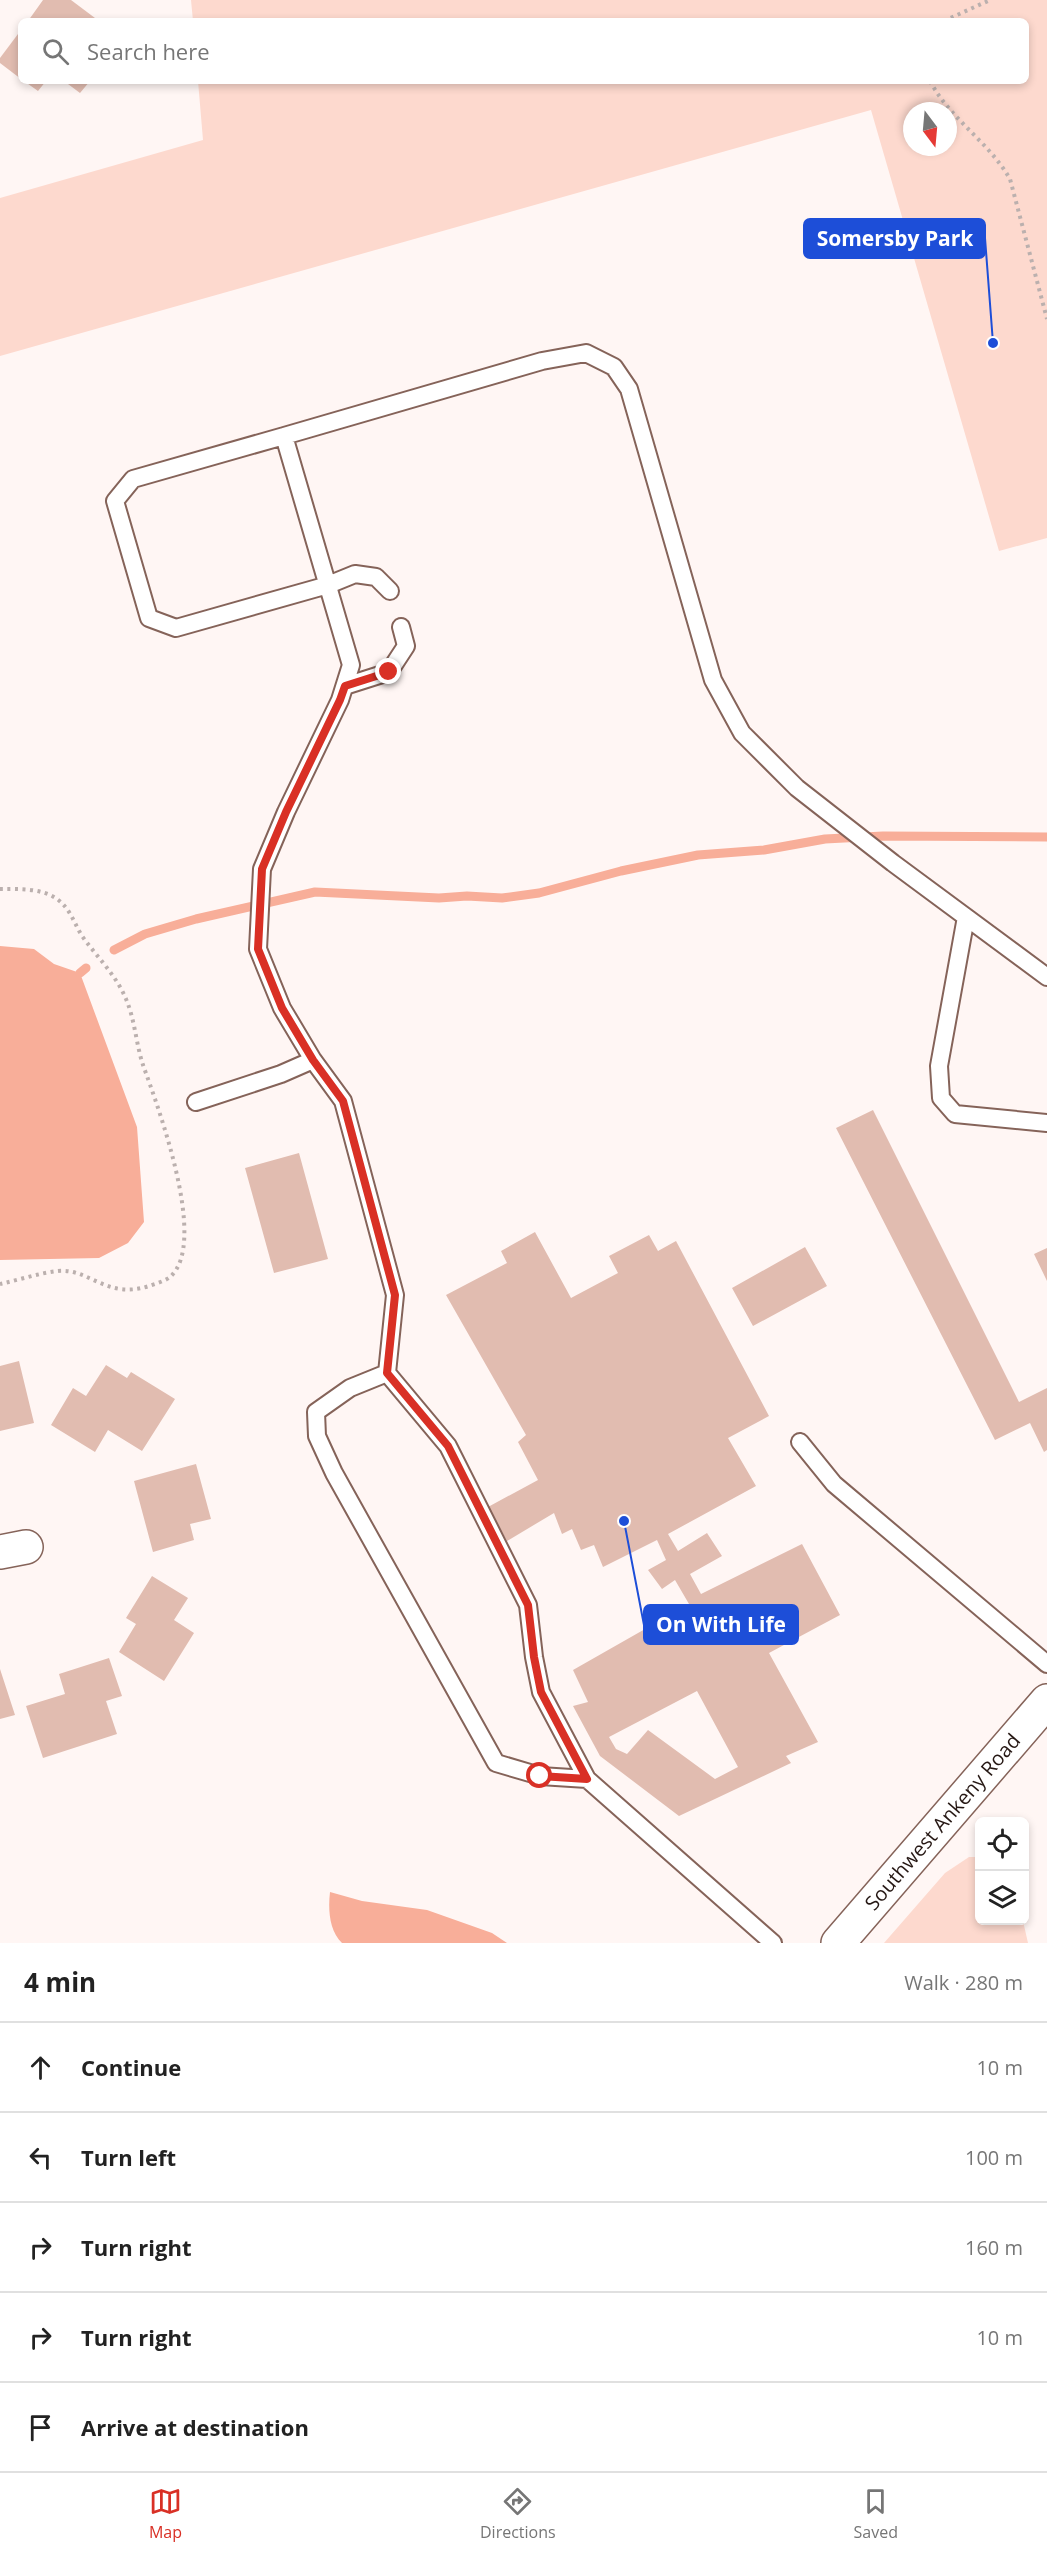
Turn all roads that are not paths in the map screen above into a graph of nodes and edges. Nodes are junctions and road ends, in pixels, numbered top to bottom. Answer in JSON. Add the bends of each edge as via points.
{"nodes":[{"id":1,"x":284,"y":436,"type":"junction"},
{"id":2,"x":328,"y":585,"type":"junction"},
{"id":3,"x":390,"y":591,"type":"dead end"},
{"id":4,"x":400,"y":627,"type":"dead end"},
{"id":5,"x":345,"y":686,"type":"junction"},
{"id":6,"x":966,"y":917,"type":"junction"},
{"id":7,"x":1047,"y":977,"type":"edge"},
{"id":8,"x":313,"y":1060,"type":"junction"},
{"id":9,"x":196,"y":1102,"type":"dead end"},
{"id":10,"x":1047,"y":1123,"type":"edge"},
{"id":11,"x":387,"y":1373,"type":"junction"},
{"id":12,"x":800,"y":1442,"type":"dead end"},
{"id":13,"x":1047,"y":1664,"type":"edge"},
{"id":14,"x":1047,"y":1701,"type":"edge"},
{"id":15,"x":587,"y":1779,"type":"junction"},
{"id":16,"x":773,"y":1943,"type":"edge"},
{"id":17,"x":838,"y":1943,"type":"edge"}],
"edges":[{"from":1,"to":2,"type":"lane"},
{"from":1,"to":2,"type":"lane","via":[[133,479],[115,501],[149,618],[176,628]]},
{"from":1,"to":6,"type":"lane","via":[[542,361],[586,353],[614,367],[629,389],[713,680],[742,733],[797,788]]},
{"from":2,"to":3,"type":"lane","via":[[355,574],[376,576]]},
{"from":2,"to":5,"type":"lane","via":[[351,665]]},
{"from":4,"to":5,"type":"lane","via":[[406,646],[389,672]]},
{"from":5,"to":8,"type":"lane","via":[[262,869],[258,949],[282,1008]]},
{"from":6,"to":7,"type":"lane"},
{"from":6,"to":10,"type":"lane","via":[[939,1066],[941,1098],[956,1114]]},
{"from":8,"to":9,"type":"lane"},
{"from":8,"to":11,"type":"lane","via":[[343,1101],[395,1295]]},
{"from":11,"to":15,"type":"lane","via":[[448,1446],[528,1605],[541,1692]]},
{"from":11,"to":15,"type":"lane","via":[[350,1388],[316,1412],[317,1436],[334,1473],[496,1763],[540,1776]]},
{"from":12,"to":13,"type":"lane","via":[[834,1484]]},
{"from":14,"to":17,"type":"street","name":"Southwest Ankeny Road"},
{"from":15,"to":16,"type":"lane"}]}
